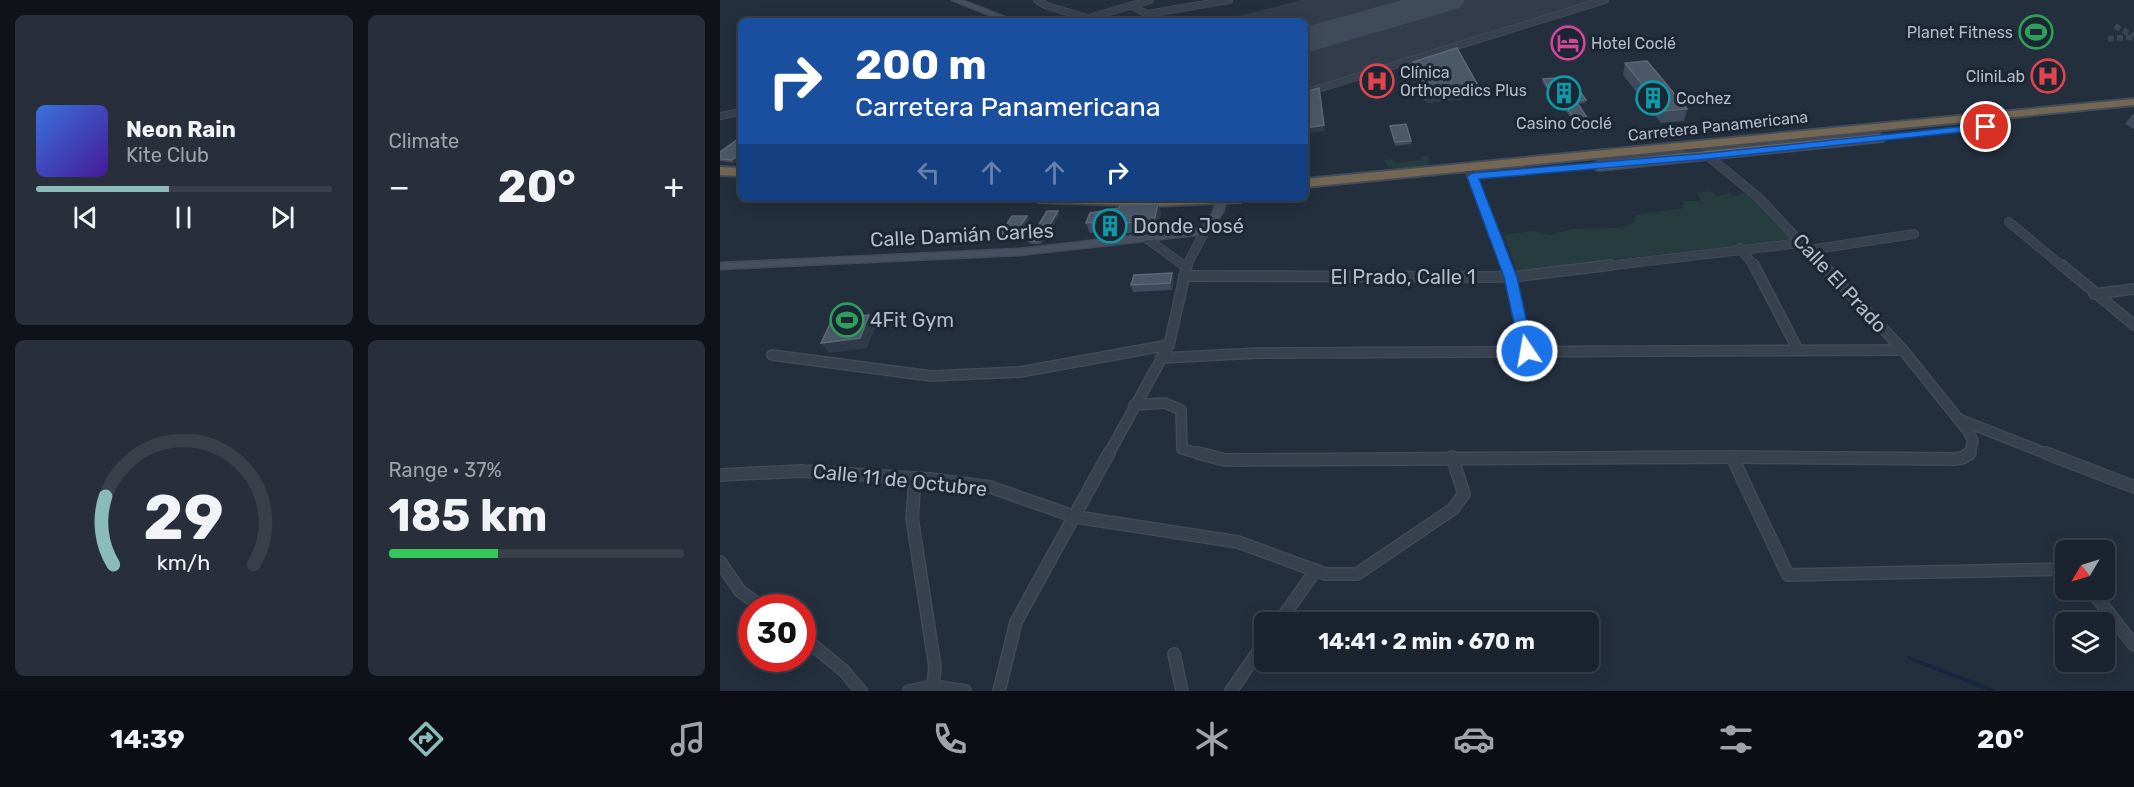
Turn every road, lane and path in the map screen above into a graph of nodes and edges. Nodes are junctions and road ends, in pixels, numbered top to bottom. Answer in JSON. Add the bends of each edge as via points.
{"nodes":[{"id":1,"x":955,"y":0,"type":"edge"},
{"id":2,"x":1037,"y":0,"type":"edge"},
{"id":3,"x":1150,"y":0,"type":"edge"},
{"id":4,"x":1229,"y":0,"type":"edge"},
{"id":5,"x":1605,"y":0,"type":"edge"},
{"id":6,"x":1132,"y":6,"type":"junction"},
{"id":7,"x":1003,"y":18,"type":"edge"},
{"id":8,"x":1085,"y":18,"type":"edge"},
{"id":9,"x":1091,"y":18,"type":"edge"},
{"id":10,"x":1308,"y":92,"type":"edge"},
{"id":11,"x":2134,"y":102,"type":"edge"},
{"id":12,"x":2134,"y":112,"type":"edge"},
{"id":13,"x":738,"y":113,"type":"edge"},
{"id":14,"x":720,"y":116,"type":"edge"},
{"id":15,"x":1709,"y":150,"type":"junction"},
{"id":16,"x":720,"y":171,"type":"edge"},
{"id":17,"x":738,"y":172,"type":"edge"},
{"id":18,"x":1470,"y":172,"type":"junction"},
{"id":19,"x":720,"y":181,"type":"edge"},
{"id":20,"x":738,"y":182,"type":"edge"},
{"id":21,"x":1308,"y":183,"type":"edge"},
{"id":22,"x":1308,"y":192,"type":"edge"},
{"id":23,"x":1084,"y":201,"type":"edge"},
{"id":24,"x":1221,"y":203,"type":"edge"},
{"id":25,"x":2009,"y":222,"type":"dead end"},
{"id":26,"x":1205,"y":231,"type":"junction"},
{"id":27,"x":1914,"y":234,"type":"dead end"},
{"id":28,"x":1146,"y":238,"type":"junction"},
{"id":29,"x":1801,"y":243,"type":"junction"},
{"id":30,"x":1740,"y":248,"type":"junction"},
{"id":31,"x":1809,"y":250,"type":"junction"},
{"id":32,"x":720,"y":266,"type":"edge"},
{"id":33,"x":1185,"y":272,"type":"junction"},
{"id":34,"x":1510,"y":277,"type":"junction"},
{"id":35,"x":2134,"y":289,"type":"edge"},
{"id":36,"x":2094,"y":294,"type":"junction"},
{"id":37,"x":2134,"y":325,"type":"edge"},
{"id":38,"x":1169,"y":345,"type":"junction"},
{"id":39,"x":1798,"y":350,"type":"junction"},
{"id":40,"x":1903,"y":350,"type":"junction"},
{"id":41,"x":1527,"y":351,"type":"junction"},
{"id":42,"x":772,"y":355,"type":"dead end"},
{"id":43,"x":1161,"y":358,"type":"junction"},
{"id":44,"x":1134,"y":405,"type":"junction"},
{"id":45,"x":1961,"y":420,"type":"junction"},
{"id":46,"x":1452,"y":457,"type":"junction"},
{"id":47,"x":1732,"y":457,"type":"junction"},
{"id":48,"x":720,"y":475,"type":"edge"},
{"id":49,"x":915,"y":478,"type":"junction"},
{"id":50,"x":2134,"y":487,"type":"edge"},
{"id":51,"x":1076,"y":517,"type":"junction"},
{"id":52,"x":721,"y":564,"type":"edge"},
{"id":53,"x":2055,"y":569,"type":"edge"},
{"id":54,"x":1316,"y":570,"type":"junction"},
{"id":55,"x":744,"y":594,"type":"edge"},
{"id":56,"x":2099,"y":600,"type":"edge"},
{"id":57,"x":1286,"y":612,"type":"edge"},
{"id":58,"x":2134,"y":645,"type":"edge"},
{"id":59,"x":816,"y":648,"type":"edge"},
{"id":60,"x":1174,"y":654,"type":"dead end"},
{"id":61,"x":1254,"y":658,"type":"edge"},
{"id":62,"x":933,"y":686,"type":"junction"},
{"id":63,"x":861,"y":691,"type":"edge"},
{"id":64,"x":909,"y":691,"type":"edge"},
{"id":65,"x":965,"y":691,"type":"edge"},
{"id":66,"x":999,"y":691,"type":"edge"},
{"id":67,"x":1182,"y":691,"type":"edge"},
{"id":68,"x":1231,"y":691,"type":"edge"}],
"edges":[{"from":1,"to":7,"type":"street"},
{"from":2,"to":8,"type":"street"},
{"from":3,"to":6,"type":"street"},
{"from":4,"to":6,"type":"street","via":[[1154,13]]},
{"from":5,"to":10,"type":"street"},
{"from":6,"to":9,"type":"street"},
{"from":11,"to":15,"type":"highway","name":"Carretera Panamericana"},
{"from":12,"to":15,"type":"highway","name":"Carretera Panamericana"},
{"from":13,"to":14,"type":"street"},
{"from":15,"to":18,"type":"highway","name":"Carretera Panamericana"},
{"from":15,"to":18,"type":"highway","name":"Carretera Panamericana","via":[[1682,146]]},
{"from":15,"to":29,"type":"street","name":"Calle El Prado"},
{"from":16,"to":17,"type":"highway"},
{"from":18,"to":21,"type":"highway","name":"Carretera Panamericana"},
{"from":18,"to":22,"type":"highway"},
{"from":18,"to":34,"type":"street"},
{"from":19,"to":20,"type":"highway"},
{"from":23,"to":24,"type":"highway"},
{"from":24,"to":26,"type":"street"},
{"from":25,"to":36,"type":"street"},
{"from":26,"to":28,"type":"street","name":"Calle Damián Carles"},
{"from":26,"to":33,"type":"street"},
{"from":27,"to":31,"type":"street"},
{"from":28,"to":32,"type":"street","name":"Calle Damián Carles","via":[[1020,252]]},
{"from":28,"to":33,"type":"street"},
{"from":29,"to":30,"type":"street","name":"El Prado, Calle 1"},
{"from":29,"to":31,"type":"street","name":"Calle El Prado"},
{"from":30,"to":34,"type":"street","name":"El Prado, Calle 1"},
{"from":30,"to":39,"type":"street","via":[[1750,258]]},
{"from":31,"to":40,"type":"street","name":"Calle El Prado"},
{"from":33,"to":34,"type":"street","name":"El Prado, Calle 1"},
{"from":33,"to":38,"type":"street"},
{"from":34,"to":41,"type":"street"},
{"from":35,"to":36,"type":"street"},
{"from":36,"to":37,"type":"street"},
{"from":38,"to":42,"type":"street","via":[[1020,372],[931,376]]},
{"from":38,"to":43,"type":"street"},
{"from":39,"to":40,"type":"street"},
{"from":39,"to":41,"type":"street"},
{"from":40,"to":45,"type":"street","name":"Calle El Prado"},
{"from":41,"to":43,"type":"street","via":[[1259,353]]},
{"from":43,"to":44,"type":"street"},
{"from":44,"to":46,"type":"street","via":[[1175,405],[1181,410],[1182,449],[1225,460]]},
{"from":44,"to":51,"type":"street"},
{"from":45,"to":47,"type":"street","via":[[1973,441],[1970,454],[1962,458]]},
{"from":45,"to":50,"type":"street"},
{"from":46,"to":47,"type":"street"},
{"from":46,"to":54,"type":"street","name":"Calle 11 de Octubre","via":[[1464,494],[1453,509],[1358,574],[1325,574]]},
{"from":47,"to":53,"type":"street","via":[[1788,575]]},
{"from":48,"to":49,"type":"street","name":"Calle 11 de Octubre","via":[[801,471]]},
{"from":49,"to":51,"type":"street","name":"Calle 11 de Octubre","via":[[990,487]]},
{"from":49,"to":62,"type":"street","via":[[912,518],[935,667]]},
{"from":51,"to":54,"type":"street","name":"Calle 11 de Octubre","via":[[1238,542]]},
{"from":51,"to":66,"type":"street","via":[[1016,622]]},
{"from":52,"to":55,"type":"street"},
{"from":54,"to":57,"type":"street"},
{"from":56,"to":58,"type":"street"},
{"from":59,"to":63,"type":"street"},
{"from":60,"to":67,"type":"street"},
{"from":61,"to":68,"type":"street"},
{"from":62,"to":64,"type":"street"},
{"from":62,"to":65,"type":"street"}]}
